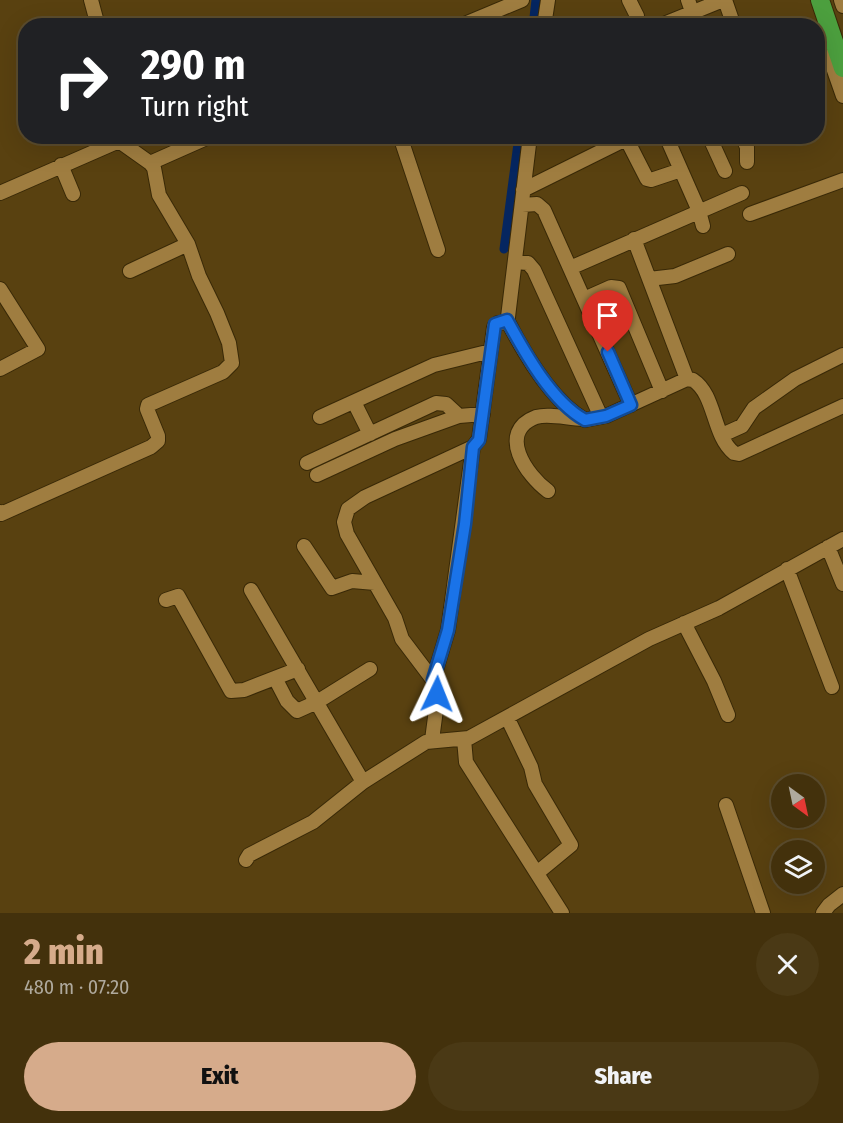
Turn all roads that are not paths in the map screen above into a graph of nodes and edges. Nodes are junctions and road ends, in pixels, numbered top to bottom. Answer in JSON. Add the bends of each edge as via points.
{"nodes":[{"id":1,"x":91,"y":0,"type":"edge"},
{"id":2,"x":522,"y":0,"type":"edge"},
{"id":3,"x":548,"y":0,"type":"edge"},
{"id":4,"x":629,"y":0,"type":"edge"},
{"id":5,"x":724,"y":0,"type":"edge"},
{"id":6,"x":811,"y":0,"type":"edge"},
{"id":7,"x":820,"y":0,"type":"edge"},
{"id":8,"x":832,"y":0,"type":"edge"},
{"id":9,"x":841,"y":0,"type":"edge"},
{"id":10,"x":843,"y":6,"type":"edge"},
{"id":11,"x":692,"y":12,"type":"edge"},
{"id":12,"x":637,"y":16,"type":"dead end"},
{"id":13,"x":96,"y":18,"type":"edge"},
{"id":14,"x":479,"y":18,"type":"edge"},
{"id":15,"x":545,"y":18,"type":"edge"},
{"id":16,"x":678,"y":18,"type":"edge"},
{"id":17,"x":731,"y":18,"type":"edge"},
{"id":18,"x":817,"y":18,"type":"edge"},
{"id":19,"x":843,"y":33,"type":"edge"},
{"id":20,"x":825,"y":42,"type":"edge"},
{"id":21,"x":843,"y":68,"type":"edge"},
{"id":22,"x":843,"y":96,"type":"edge"},
{"id":23,"x":107,"y":144,"type":"edge"},
{"id":24,"x":125,"y":144,"type":"edge"},
{"id":25,"x":194,"y":144,"type":"edge"},
{"id":26,"x":403,"y":144,"type":"edge"},
{"id":27,"x":529,"y":144,"type":"edge"},
{"id":28,"x":614,"y":144,"type":"edge"},
{"id":29,"x":629,"y":144,"type":"edge"},
{"id":30,"x":670,"y":144,"type":"edge"},
{"id":31,"x":712,"y":144,"type":"edge"},
{"id":32,"x":746,"y":144,"type":"edge"},
{"id":33,"x":747,"y":162,"type":"dead end"},
{"id":34,"x":150,"y":163,"type":"junction"},
{"id":35,"x":61,"y":165,"type":"junction"},
{"id":36,"x":681,"y":170,"type":"junction"},
{"id":37,"x":725,"y":171,"type":"dead end"},
{"id":38,"x":843,"y":180,"type":"edge"},
{"id":39,"x":524,"y":190,"type":"junction"},
{"id":40,"x":742,"y":193,"type":"dead end"},
{"id":41,"x":0,"y":194,"type":"edge"},
{"id":42,"x":73,"y":194,"type":"dead end"},
{"id":43,"x":522,"y":205,"type":"junction"},
{"id":44,"x":699,"y":211,"type":"junction"},
{"id":45,"x":750,"y":214,"type":"dead end"},
{"id":46,"x":703,"y":226,"type":"dead end"},
{"id":47,"x":634,"y":239,"type":"junction"},
{"id":48,"x":188,"y":244,"type":"junction"},
{"id":49,"x":438,"y":250,"type":"dead end"},
{"id":50,"x":728,"y":254,"type":"dead end"},
{"id":51,"x":515,"y":262,"type":"junction"},
{"id":52,"x":570,"y":268,"type":"junction"},
{"id":53,"x":130,"y":271,"type":"dead end"},
{"id":54,"x":649,"y":279,"type":"junction"},
{"id":55,"x":0,"y":289,"type":"edge"},
{"id":56,"x":584,"y":299,"type":"junction"},
{"id":57,"x":503,"y":322,"type":"junction"},
{"id":58,"x":491,"y":351,"type":"junction"},
{"id":59,"x":843,"y":355,"type":"edge"},
{"id":60,"x":0,"y":369,"type":"edge"},
{"id":61,"x":687,"y":379,"type":"junction"},
{"id":62,"x":662,"y":392,"type":"junction"},
{"id":63,"x":354,"y":402,"type":"junction"},
{"id":64,"x":631,"y":405,"type":"junction"},
{"id":65,"x":843,"y":406,"type":"edge"},
{"id":66,"x":483,"y":414,"type":"junction"},
{"id":67,"x":320,"y":417,"type":"dead end"},
{"id":68,"x":459,"y":417,"type":"junction"},
{"id":69,"x":601,"y":417,"type":"junction"},
{"id":70,"x":585,"y":420,"type":"junction"},
{"id":71,"x":370,"y":434,"type":"junction"},
{"id":72,"x":722,"y":435,"type":"junction"},
{"id":73,"x":473,"y":447,"type":"junction"},
{"id":74,"x":307,"y":463,"type":"dead end"},
{"id":75,"x":317,"y":475,"type":"dead end"},
{"id":76,"x":548,"y":491,"type":"dead end"},
{"id":77,"x":0,"y":512,"type":"edge"},
{"id":78,"x":843,"y":539,"type":"edge"},
{"id":79,"x":304,"y":546,"type":"dead end"},
{"id":80,"x":828,"y":547,"type":"junction"},
{"id":81,"x":787,"y":569,"type":"junction"},
{"id":82,"x":375,"y":583,"type":"junction"},
{"id":83,"x":843,"y":584,"type":"edge"},
{"id":84,"x":251,"y":590,"type":"dead end"},
{"id":85,"x":166,"y":600,"type":"dead end"},
{"id":86,"x":684,"y":622,"type":"junction"},
{"id":87,"x":298,"y":669,"type":"junction"},
{"id":88,"x":370,"y":669,"type":"dead end"},
{"id":89,"x":275,"y":678,"type":"junction"},
{"id":90,"x":433,"y":680,"type":"junction"},
{"id":91,"x":832,"y":687,"type":"dead end"},
{"id":92,"x":317,"y":702,"type":"junction"},
{"id":93,"x":728,"y":715,"type":"dead end"},
{"id":94,"x":507,"y":717,"type":"junction"},
{"id":95,"x":464,"y":739,"type":"junction"},
{"id":96,"x":432,"y":740,"type":"junction"},
{"id":97,"x":363,"y":782,"type":"junction"},
{"id":98,"x":726,"y":805,"type":"dead end"},
{"id":99,"x":246,"y":860,"type":"dead end"},
{"id":100,"x":537,"y":873,"type":"junction"},
{"id":101,"x":843,"y":894,"type":"edge"},
{"id":102,"x":562,"y":913,"type":"edge"},
{"id":103,"x":763,"y":913,"type":"edge"},
{"id":104,"x":823,"y":913,"type":"edge"}],
"edges":[{"from":1,"to":13,"type":"street"},
{"from":2,"to":14,"type":"street"},
{"from":3,"to":15,"type":"street"},
{"from":4,"to":12,"type":"street"},
{"from":5,"to":11,"type":"street"},
{"from":5,"to":17,"type":"street"},
{"from":6,"to":18,"type":"street"},
{"from":7,"to":21,"type":"highway"},
{"from":8,"to":19,"type":"highway"},
{"from":9,"to":10,"type":"street"},
{"from":11,"to":16,"type":"street"},
{"from":20,"to":22,"type":"street"},
{"from":23,"to":35,"type":"street"},
{"from":24,"to":34,"type":"street"},
{"from":25,"to":34,"type":"street"},
{"from":26,"to":49,"type":"street"},
{"from":27,"to":39,"type":"street"},
{"from":28,"to":39,"type":"street"},
{"from":29,"to":36,"type":"street","via":[[647,179]]},
{"from":30,"to":36,"type":"street"},
{"from":31,"to":37,"type":"street"},
{"from":32,"to":33,"type":"street"},
{"from":34,"to":48,"type":"street","via":[[159,195]]},
{"from":35,"to":41,"type":"street"},
{"from":35,"to":42,"type":"street"},
{"from":36,"to":44,"type":"street"},
{"from":38,"to":45,"type":"street"},
{"from":39,"to":43,"type":"street"},
{"from":40,"to":44,"type":"street"},
{"from":43,"to":51,"type":"street"},
{"from":43,"to":52,"type":"street","via":[[541,205]]},
{"from":44,"to":46,"type":"street"},
{"from":44,"to":47,"type":"street"},
{"from":47,"to":52,"type":"street"},
{"from":47,"to":54,"type":"street"},
{"from":48,"to":53,"type":"street"},
{"from":48,"to":77,"type":"street","via":[[229,343],[229,368],[148,405],[158,436],[151,447],[27,504]]},
{"from":50,"to":54,"type":"street","via":[[675,276]]},
{"from":51,"to":57,"type":"street"},
{"from":51,"to":69,"type":"street","via":[[528,263],[534,270]]},
{"from":52,"to":56,"type":"street"},
{"from":54,"to":61,"type":"street"},
{"from":55,"to":60,"type":"street","via":[[38,349]]},
{"from":56,"to":62,"type":"street","via":[[611,287],[619,288]]},
{"from":56,"to":64,"type":"street"},
{"from":57,"to":58,"type":"street","via":[[494,327]]},
{"from":57,"to":70,"type":"street","via":[[564,403]]},
{"from":58,"to":63,"type":"street","via":[[434,365]]},
{"from":58,"to":66,"type":"street"},
{"from":59,"to":72,"type":"street","via":[[795,379],[754,408],[742,426]]},
{"from":61,"to":62,"type":"street"},
{"from":61,"to":72,"type":"street","via":[[701,388]]},
{"from":62,"to":64,"type":"street"},
{"from":63,"to":67,"type":"street"},
{"from":63,"to":71,"type":"street"},
{"from":64,"to":69,"type":"street"},
{"from":65,"to":72,"type":"street","via":[[739,454],[730,450]]},
{"from":66,"to":68,"type":"street"},
{"from":66,"to":73,"type":"street","via":[[479,440]]},
{"from":68,"to":71,"type":"street","via":[[446,404],[436,402]]},
{"from":68,"to":75,"type":"street","via":[[395,438]]},
{"from":69,"to":70,"type":"street"},
{"from":70,"to":76,"type":"street","via":[[537,417],[519,434],[516,445],[522,463],[536,483]]},
{"from":71,"to":74,"type":"street"},
{"from":73,"to":82,"type":"street","via":[[365,497],[348,509],[344,522],[347,534]]},
{"from":73,"to":90,"type":"street","via":[[448,630]]},
{"from":78,"to":80,"type":"street"},
{"from":79,"to":82,"type":"street","via":[[332,588],[352,581]]},
{"from":80,"to":81,"type":"street"},
{"from":80,"to":83,"type":"street"},
{"from":81,"to":86,"type":"street","via":[[719,608]]},
{"from":81,"to":91,"type":"street"},
{"from":82,"to":90,"type":"street","via":[[402,639]]},
{"from":84,"to":87,"type":"street"},
{"from":85,"to":89,"type":"street","via":[[178,596],[231,691]]},
{"from":86,"to":93,"type":"street"},
{"from":86,"to":94,"type":"street"},
{"from":87,"to":89,"type":"street"},
{"from":87,"to":92,"type":"street"},
{"from":88,"to":92,"type":"street"},
{"from":89,"to":92,"type":"street","via":[[297,711]]},
{"from":90,"to":96,"type":"street","via":[[437,702]]},
{"from":92,"to":97,"type":"street"},
{"from":94,"to":95,"type":"street"},
{"from":94,"to":100,"type":"street","via":[[538,790],[572,845]]},
{"from":95,"to":96,"type":"street"},
{"from":95,"to":100,"type":"street","via":[[466,762]]},
{"from":96,"to":97,"type":"street"},
{"from":97,"to":99,"type":"street","via":[[313,822]]},
{"from":98,"to":103,"type":"street"},
{"from":100,"to":102,"type":"street"},
{"from":101,"to":104,"type":"street"}]}
